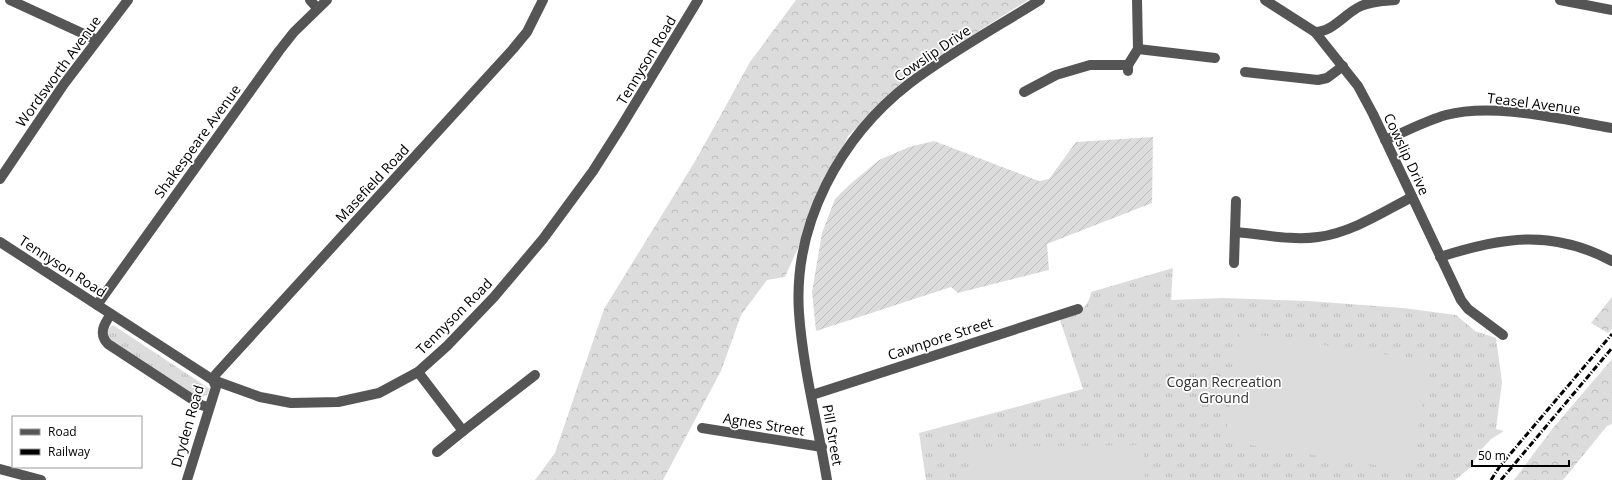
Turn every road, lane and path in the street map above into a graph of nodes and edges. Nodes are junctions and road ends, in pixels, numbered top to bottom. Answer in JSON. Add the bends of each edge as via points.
{"nodes":[{"id":1,"x":10,"y":0,"type":"edge"},
{"id":2,"x":128,"y":0,"type":"edge"},
{"id":3,"x":310,"y":0,"type":"edge"},
{"id":4,"x":327,"y":0,"type":"edge"},
{"id":5,"x":543,"y":0,"type":"edge"},
{"id":6,"x":698,"y":0,"type":"edge"},
{"id":7,"x":1040,"y":0,"type":"edge"},
{"id":8,"x":1137,"y":0,"type":"edge"},
{"id":9,"x":1265,"y":0,"type":"edge"},
{"id":10,"x":1395,"y":0,"type":"edge"},
{"id":11,"x":1560,"y":0,"type":"edge"},
{"id":12,"x":317,"y":8,"type":"junction"},
{"id":13,"x":1612,"y":10,"type":"edge"},
{"id":14,"x":1315,"y":32,"type":"junction"},
{"id":15,"x":97,"y":40,"type":"junction"},
{"id":16,"x":1138,"y":49,"type":"junction"},
{"id":17,"x":1215,"y":58,"type":"dead end"},
{"id":18,"x":1343,"y":66,"type":"junction"},
{"id":19,"x":1245,"y":72,"type":"dead end"},
{"id":20,"x":1024,"y":92,"type":"dead end"},
{"id":21,"x":1612,"y":128,"type":"edge"},
{"id":22,"x":1385,"y":140,"type":"junction"},
{"id":23,"x":0,"y":179,"type":"edge"},
{"id":24,"x":1412,"y":197,"type":"junction"},
{"id":25,"x":1236,"y":201,"type":"dead end"},
{"id":26,"x":1235,"y":232,"type":"junction"},
{"id":27,"x":0,"y":242,"type":"edge"},
{"id":28,"x":1440,"y":257,"type":"junction"},
{"id":29,"x":1612,"y":261,"type":"edge"},
{"id":30,"x":1234,"y":263,"type":"dead end"},
{"id":31,"x":97,"y":305,"type":"junction"},
{"id":32,"x":1078,"y":310,"type":"dead end"},
{"id":33,"x":111,"y":314,"type":"junction"},
{"id":34,"x":1503,"y":336,"type":"dead end"},
{"id":35,"x":418,"y":372,"type":"junction"},
{"id":36,"x":535,"y":375,"type":"dead end"},
{"id":37,"x":213,"y":380,"type":"junction"},
{"id":38,"x":812,"y":395,"type":"junction"},
{"id":39,"x":208,"y":407,"type":"junction"},
{"id":40,"x":702,"y":428,"type":"dead end"},
{"id":41,"x":463,"y":432,"type":"junction"},
{"id":42,"x":822,"y":447,"type":"junction"},
{"id":43,"x":437,"y":452,"type":"dead end"},
{"id":44,"x":0,"y":469,"type":"edge"},
{"id":45,"x":40,"y":480,"type":"edge"},
{"id":46,"x":187,"y":480,"type":"edge"},
{"id":47,"x":827,"y":480,"type":"edge"}],
"edges":[{"from":1,"to":15,"type":"street"},
{"from":2,"to":15,"type":"street","name":"Wordsworth Avenue"},
{"from":3,"to":12,"type":"street"},
{"from":4,"to":12,"type":"street","name":"Shakespeare Avenue"},
{"from":5,"to":37,"type":"street","name":"Masefield Road","via":[[527,32],[513,49]]},
{"from":6,"to":35,"type":"street","name":"Tennyson Road","via":[[621,127],[562,215],[494,296],[447,346]]},
{"from":7,"to":38,"type":"street","name":"Cowslip Drive","via":[[910,83],[869,123],[833,171],[816,206],[806,237],[799,284],[801,324]]},
{"from":8,"to":16,"type":"street"},
{"from":9,"to":14,"type":"street","name":"Cowslip Drive"},
{"from":10,"to":14,"type":"street","via":[[1372,2],[1361,6],[1349,12],[1333,26]]},
{"from":11,"to":13,"type":"street"},
{"from":12,"to":31,"type":"street","name":"Shakespeare Avenue","via":[[294,32],[265,70]]},
{"from":14,"to":18,"type":"street","name":"Cowslip Drive"},
{"from":15,"to":23,"type":"street","name":"Wordsworth Avenue"},
{"from":16,"to":17,"type":"street"},
{"from":16,"to":20,"type":"street","via":[[1128,68],[1090,65],[1056,75]]},
{"from":18,"to":19,"type":"street","via":[[1327,78],[1318,80]]},
{"from":18,"to":22,"type":"street","name":"Cowslip Drive","via":[[1365,98]]},
{"from":21,"to":22,"type":"street","name":"Teasel Avenue","via":[[1486,110],[1446,115]]},
{"from":22,"to":24,"type":"street","name":"Cowslip Drive"},
{"from":24,"to":26,"type":"street","via":[[1332,235],[1302,238]]},
{"from":24,"to":28,"type":"street","name":"Cowslip Drive"},
{"from":25,"to":26,"type":"street"},
{"from":26,"to":30,"type":"street"},
{"from":27,"to":31,"type":"street","name":"Tennyson Road"},
{"from":28,"to":29,"type":"street","via":[[1488,243],[1527,238],[1570,245]]},
{"from":28,"to":34,"type":"street","name":"Cowslip Drive","via":[[1468,309]]},
{"from":31,"to":33,"type":"street","name":"Tennyson Road"},
{"from":32,"to":38,"type":"street","name":"Cawnpore Street"},
{"from":33,"to":37,"type":"street","name":"Tennyson Road"},
{"from":33,"to":39,"type":"street","name":"Tennyson Road","via":[[102,335],[108,344],[201,405]]},
{"from":35,"to":37,"type":"street","name":"Tennyson Road","via":[[379,393],[338,402],[313,404],[271,400]]},
{"from":35,"to":41,"type":"street"},
{"from":36,"to":41,"type":"street"},
{"from":37,"to":39,"type":"street","name":"Dryden Road","via":[[216,387]]},
{"from":38,"to":42,"type":"street","name":"Pill Street"},
{"from":39,"to":46,"type":"street","name":"Dryden Road"},
{"from":40,"to":42,"type":"street","name":"Agnes Street"},
{"from":41,"to":43,"type":"street"},
{"from":42,"to":47,"type":"street","name":"Pill Street"},
{"from":44,"to":45,"type":"street"}]}
